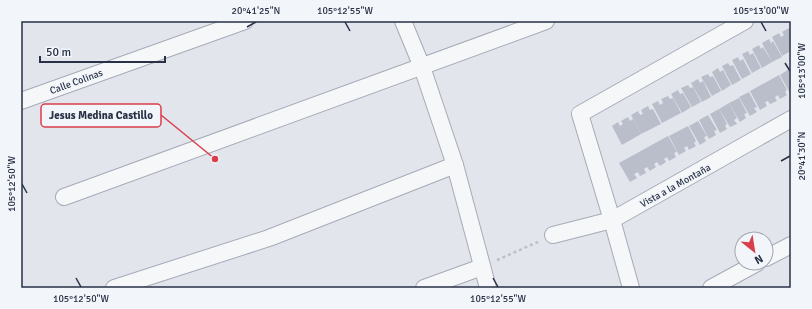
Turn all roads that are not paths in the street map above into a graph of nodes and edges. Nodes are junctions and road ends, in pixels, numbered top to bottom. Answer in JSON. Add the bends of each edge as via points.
{"nodes":[{"id":1,"x":245,"y":21,"type":"edge"},
{"id":2,"x":404,"y":21,"type":"edge"},
{"id":3,"x":546,"y":21,"type":"edge"},
{"id":4,"x":745,"y":21,"type":"edge"},
{"id":5,"x":422,"y":67,"type":"junction"},
{"id":6,"x":21,"y":101,"type":"edge"},
{"id":7,"x":791,"y":119,"type":"edge"},
{"id":8,"x":455,"y":165,"type":"junction"},
{"id":9,"x":64,"y":197,"type":"dead end"},
{"id":10,"x":612,"y":220,"type":"junction"},
{"id":11,"x":553,"y":236,"type":"road end"},
{"id":12,"x":791,"y":245,"type":"edge"},
{"id":13,"x":774,"y":254,"type":"edge"},
{"id":14,"x":482,"y":267,"type":"junction"},
{"id":15,"x":742,"y":271,"type":"edge"},
{"id":16,"x":114,"y":288,"type":"edge"},
{"id":17,"x":424,"y":288,"type":"edge"},
{"id":18,"x":488,"y":288,"type":"edge"},
{"id":19,"x":631,"y":288,"type":"edge"},
{"id":20,"x":711,"y":288,"type":"edge"}],
"edges":[{"from":1,"to":6,"type":"street","name":"Calle Colinas"},
{"from":2,"to":5,"type":"street"},
{"from":3,"to":5,"type":"street"},
{"from":4,"to":10,"type":"street","via":[[580,114]]},
{"from":5,"to":8,"type":"street"},
{"from":5,"to":9,"type":"street"},
{"from":7,"to":10,"type":"street","name":"Vista a la Montaña"},
{"from":8,"to":14,"type":"street"},
{"from":8,"to":16,"type":"street","via":[[269,238]]},
{"from":10,"to":11,"type":"street","name":"Vista a la Montaña"},
{"from":10,"to":19,"type":"street"},
{"from":12,"to":13,"type":"street"},
{"from":14,"to":17,"type":"street"},
{"from":14,"to":18,"type":"street"},
{"from":15,"to":20,"type":"street"}]}
